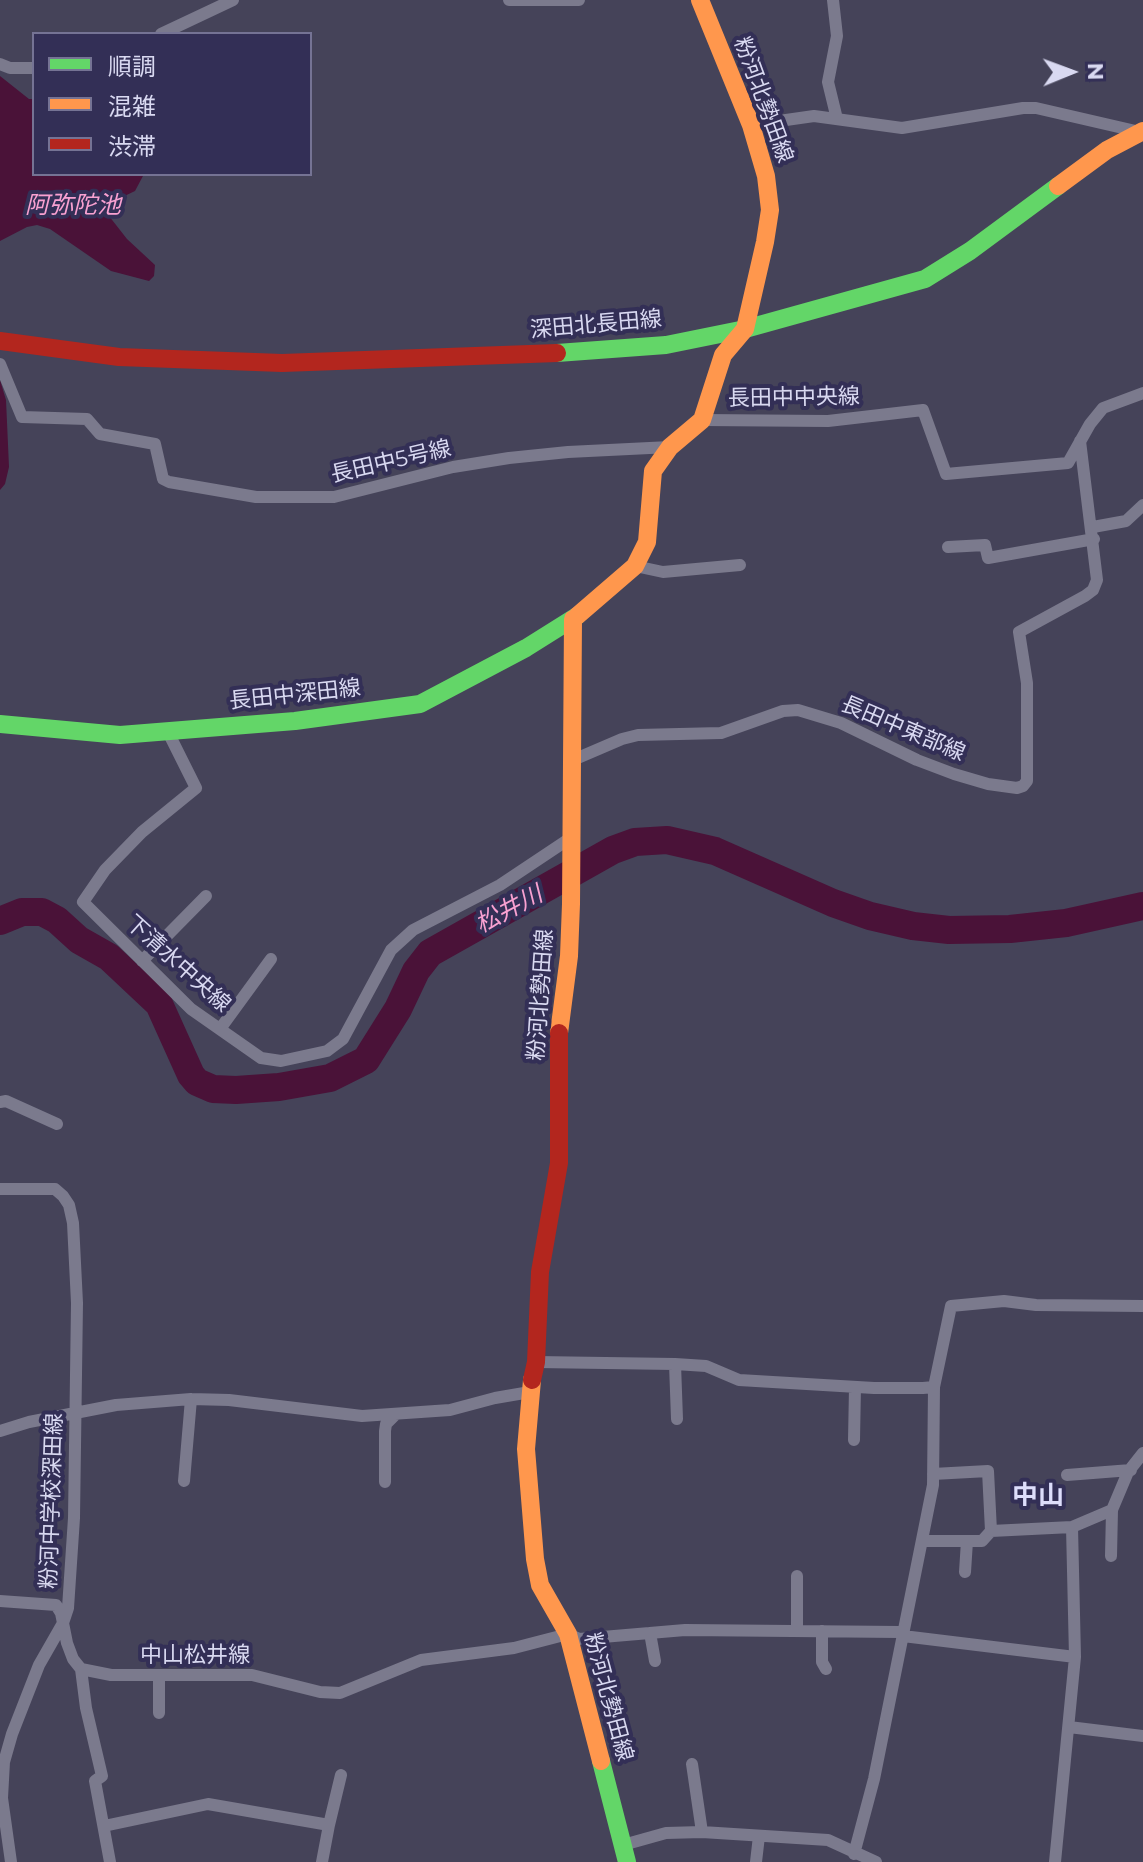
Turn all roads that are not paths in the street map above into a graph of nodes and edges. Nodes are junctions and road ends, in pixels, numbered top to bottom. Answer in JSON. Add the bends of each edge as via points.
{"nodes":[{"id":1,"x":233,"y":0,"type":"edge"},
{"id":2,"x":509,"y":0,"type":"edge"},
{"id":3,"x":579,"y":0,"type":"edge"},
{"id":4,"x":700,"y":0,"type":"edge"},
{"id":5,"x":833,"y":0,"type":"edge"},
{"id":6,"x":165,"y":32,"type":"edge"},
{"id":7,"x":0,"y":64,"type":"edge"},
{"id":8,"x":32,"y":68,"type":"edge"},
{"id":9,"x":837,"y":119,"type":"junction"},
{"id":10,"x":751,"y":125,"type":"junction"},
{"id":11,"x":1142,"y":131,"type":"edge"},
{"id":12,"x":745,"y":329,"type":"junction"},
{"id":13,"x":0,"y":341,"type":"edge"},
{"id":14,"x":0,"y":364,"type":"edge"},
{"id":15,"x":1143,"y":393,"type":"edge"},
{"id":16,"x":702,"y":420,"type":"junction"},
{"id":17,"x":1080,"y":441,"type":"junction"},
{"id":18,"x":670,"y":447,"type":"junction"},
{"id":19,"x":1143,"y":505,"type":"edge"},
{"id":20,"x":1094,"y":533,"type":"junction"},
{"id":21,"x":948,"y":547,"type":"dead end"},
{"id":22,"x":740,"y":565,"type":"dead end"},
{"id":23,"x":635,"y":566,"type":"junction"},
{"id":24,"x":573,"y":619,"type":"junction"},
{"id":25,"x":0,"y":724,"type":"edge"},
{"id":26,"x":168,"y":732,"type":"junction"},
{"id":27,"x":573,"y":760,"type":"junction"},
{"id":28,"x":572,"y":842,"type":"junction"},
{"id":29,"x":206,"y":896,"type":"dead end"},
{"id":30,"x":271,"y":959,"type":"dead end"},
{"id":31,"x":142,"y":961,"type":"junction"},
{"id":32,"x":220,"y":1029,"type":"junction"},
{"id":33,"x":0,"y":1102,"type":"edge"},
{"id":34,"x":57,"y":1124,"type":"dead end"},
{"id":35,"x":0,"y":1189,"type":"edge"},
{"id":36,"x":1143,"y":1306,"type":"edge"},
{"id":37,"x":536,"y":1362,"type":"junction"},
{"id":38,"x":675,"y":1364,"type":"junction"},
{"id":39,"x":855,"y":1387,"type":"junction"},
{"id":40,"x":934,"y":1387,"type":"junction"},
{"id":41,"x":530,"y":1392,"type":"junction"},
{"id":42,"x":191,"y":1399,"type":"junction"},
{"id":43,"x":76,"y":1414,"type":"junction"},
{"id":44,"x":395,"y":1415,"type":"junction"},
{"id":45,"x":677,"y":1419,"type":"dead end"},
{"id":46,"x":0,"y":1431,"type":"edge"},
{"id":47,"x":854,"y":1440,"type":"dead end"},
{"id":48,"x":1143,"y":1453,"type":"edge"},
{"id":49,"x":1131,"y":1470,"type":"junction"},
{"id":50,"x":933,"y":1474,"type":"junction"},
{"id":51,"x":1067,"y":1475,"type":"dead end"},
{"id":52,"x":184,"y":1481,"type":"dead end"},
{"id":53,"x":385,"y":1482,"type":"dead end"},
{"id":54,"x":1112,"y":1510,"type":"junction"},
{"id":55,"x":1072,"y":1527,"type":"junction"},
{"id":56,"x":991,"y":1531,"type":"junction"},
{"id":57,"x":922,"y":1541,"type":"junction"},
{"id":58,"x":967,"y":1541,"type":"junction"},
{"id":59,"x":1111,"y":1556,"type":"dead end"},
{"id":60,"x":965,"y":1572,"type":"dead end"},
{"id":61,"x":797,"y":1576,"type":"dead end"},
{"id":62,"x":1,"y":1603,"type":"edge"},
{"id":63,"x":63,"y":1623,"type":"junction"},
{"id":64,"x":797,"y":1631,"type":"junction"},
{"id":65,"x":822,"y":1631,"type":"junction"},
{"id":66,"x":650,"y":1633,"type":"junction"},
{"id":67,"x":568,"y":1634,"type":"junction"},
{"id":68,"x":903,"y":1636,"type":"junction"},
{"id":69,"x":1075,"y":1657,"type":"junction"},
{"id":70,"x":655,"y":1661,"type":"dead end"},
{"id":71,"x":81,"y":1669,"type":"junction"},
{"id":72,"x":826,"y":1669,"type":"dead end"},
{"id":73,"x":159,"y":1676,"type":"junction"},
{"id":74,"x":159,"y":1713,"type":"dead end"},
{"id":75,"x":1069,"y":1727,"type":"junction"},
{"id":76,"x":1143,"y":1736,"type":"edge"},
{"id":77,"x":692,"y":1764,"type":"dead end"},
{"id":78,"x":341,"y":1775,"type":"dead end"},
{"id":79,"x":329,"y":1825,"type":"junction"},
{"id":80,"x":104,"y":1826,"type":"junction"},
{"id":81,"x":702,"y":1832,"type":"junction"},
{"id":82,"x":759,"y":1836,"type":"junction"},
{"id":83,"x":625,"y":1853,"type":"edge"},
{"id":84,"x":854,"y":1854,"type":"junction"},
{"id":85,"x":11,"y":1862,"type":"edge"},
{"id":86,"x":110,"y":1862,"type":"edge"},
{"id":87,"x":322,"y":1862,"type":"edge"},
{"id":88,"x":756,"y":1862,"type":"edge"},
{"id":89,"x":876,"y":1862,"type":"edge"},
{"id":90,"x":1055,"y":1862,"type":"edge"}],
"edges":[{"from":1,"to":6,"type":"street"},
{"from":2,"to":3,"type":"street"},
{"from":4,"to":10,"type":"street","name":"粉河北勢田線"},
{"from":5,"to":9,"type":"street","via":[[837,36],[828,82]]},
{"from":7,"to":8,"type":"street"},
{"from":9,"to":10,"type":"street","via":[[814,116]]},
{"from":9,"to":11,"type":"street","via":[[902,128],[1036,108]]},
{"from":10,"to":12,"type":"street","name":"粉河北勢田線","via":[[770,210]]},
{"from":11,"to":12,"type":"street","name":"深田北長田線","via":[[1107,150],[925,279]]},
{"from":12,"to":13,"type":"street","name":"深田北長田線","via":[[607,351],[297,362],[119,357]]},
{"from":12,"to":16,"type":"street","name":"粉河北勢田線","via":[[723,355]]},
{"from":14,"to":18,"type":"street","name":"長田中5号線","via":[[22,417],[87,419],[100,434],[155,444],[163,479],[169,482],[256,497],[334,497],[509,458]]},
{"from":15,"to":17,"type":"street","name":"長田中中央線","via":[[1103,408]]},
{"from":16,"to":17,"type":"street","name":"長田中中央線","via":[[828,421],[923,410],[946,474],[1068,463]]},
{"from":16,"to":18,"type":"street"},
{"from":17,"to":20,"type":"street","name":"長田中東部線"},
{"from":18,"to":23,"type":"street","via":[[653,471],[647,542]]},
{"from":19,"to":20,"type":"street","via":[[1126,521]]},
{"from":20,"to":21,"type":"street","via":[[988,558],[985,545]]},
{"from":20,"to":27,"type":"street","name":"長田中東部線","via":[[1093,590],[1019,632],[1027,683],[1023,786],[988,784],[954,774],[841,723],[798,710],[721,733],[638,735]]},
{"from":22,"to":23,"type":"street","via":[[663,572]]},
{"from":23,"to":24,"type":"street"},
{"from":24,"to":26,"type":"street","name":"長田中深田線","via":[[420,704]]},
{"from":24,"to":27,"type":"street","name":"粉河北勢田線"},
{"from":25,"to":26,"type":"street","name":"長田中深田線","via":[[120,735]]},
{"from":26,"to":31,"type":"street","name":"下清水中央線","via":[[196,788],[142,832],[83,902]]},
{"from":27,"to":28,"type":"street","name":"粉河北勢田線"},
{"from":28,"to":32,"type":"street","name":"下清水中央線","via":[[413,930],[391,950],[343,1039],[327,1051],[281,1061],[261,1058]]},
{"from":28,"to":37,"type":"street","name":"粉河北勢田線","via":[[569,956],[559,1022],[559,1163],[540,1272]]},
{"from":29,"to":31,"type":"street"},
{"from":30,"to":32,"type":"street"},
{"from":31,"to":32,"type":"street","name":"下清水中央線"},
{"from":33,"to":34,"type":"street"},
{"from":35,"to":43,"type":"street","name":"粉河中学校深田線","via":[[55,1189],[69,1205],[77,1303]]},
{"from":36,"to":40,"type":"street","via":[[1004,1301],[951,1306]]},
{"from":37,"to":38,"type":"street"},
{"from":37,"to":41,"type":"street","name":"粉河北勢田線"},
{"from":38,"to":39,"type":"street","via":[[706,1366],[739,1380]]},
{"from":38,"to":45,"type":"street"},
{"from":39,"to":40,"type":"street"},
{"from":39,"to":47,"type":"street"},
{"from":40,"to":50,"type":"street"},
{"from":41,"to":44,"type":"street","via":[[450,1410]]},
{"from":41,"to":67,"type":"street","name":"粉河北勢田線","via":[[526,1449],[535,1559],[540,1585]]},
{"from":42,"to":43,"type":"street"},
{"from":42,"to":44,"type":"street"},
{"from":42,"to":52,"type":"street"},
{"from":43,"to":46,"type":"street"},
{"from":43,"to":63,"type":"street","name":"粉河中学校深田線","via":[[71,1560]]},
{"from":44,"to":53,"type":"street","via":[[386,1424]]},
{"from":48,"to":49,"type":"street"},
{"from":49,"to":51,"type":"street"},
{"from":49,"to":54,"type":"street"},
{"from":50,"to":56,"type":"street","via":[[988,1471]]},
{"from":50,"to":57,"type":"street"},
{"from":54,"to":55,"type":"street"},
{"from":54,"to":59,"type":"street"},
{"from":55,"to":56,"type":"street"},
{"from":55,"to":69,"type":"street"},
{"from":56,"to":58,"type":"street","via":[[982,1541]]},
{"from":57,"to":58,"type":"street"},
{"from":57,"to":68,"type":"street"},
{"from":58,"to":60,"type":"street"},
{"from":61,"to":64,"type":"street"},
{"from":62,"to":63,"type":"street","via":[[56,1605]]},
{"from":63,"to":71,"type":"street"},
{"from":63,"to":85,"type":"street","name":"粉河中学校深田線","via":[[39,1665],[4,1762],[2,1798]]},
{"from":64,"to":65,"type":"street","name":"中山松井線"},
{"from":64,"to":66,"type":"street","name":"中山松井線"},
{"from":65,"to":68,"type":"street","name":"中山松井線"},
{"from":65,"to":72,"type":"street"},
{"from":66,"to":67,"type":"street","name":"中山松井線","via":[[579,1639]]},
{"from":66,"to":70,"type":"street"},
{"from":67,"to":73,"type":"street","name":"中山松井線","via":[[514,1648],[421,1660],[340,1693],[252,1675]]},
{"from":67,"to":83,"type":"street","name":"粉河北勢田線"},
{"from":68,"to":69,"type":"street","name":"中山松井線"},
{"from":68,"to":84,"type":"street"},
{"from":69,"to":75,"type":"street"},
{"from":71,"to":73,"type":"street","name":"中山松井線"},
{"from":71,"to":80,"type":"street","via":[[102,1776],[95,1781]]},
{"from":73,"to":74,"type":"street"},
{"from":75,"to":76,"type":"street"},
{"from":75,"to":90,"type":"street"},
{"from":77,"to":81,"type":"street"},
{"from":78,"to":79,"type":"street"},
{"from":79,"to":80,"type":"street","via":[[208,1804]]},
{"from":79,"to":87,"type":"street"},
{"from":80,"to":86,"type":"street"},
{"from":81,"to":82,"type":"street"},
{"from":81,"to":83,"type":"street","via":[[666,1833]]},
{"from":82,"to":84,"type":"street","via":[[828,1840]]},
{"from":82,"to":88,"type":"street"},
{"from":84,"to":89,"type":"street"}]}
